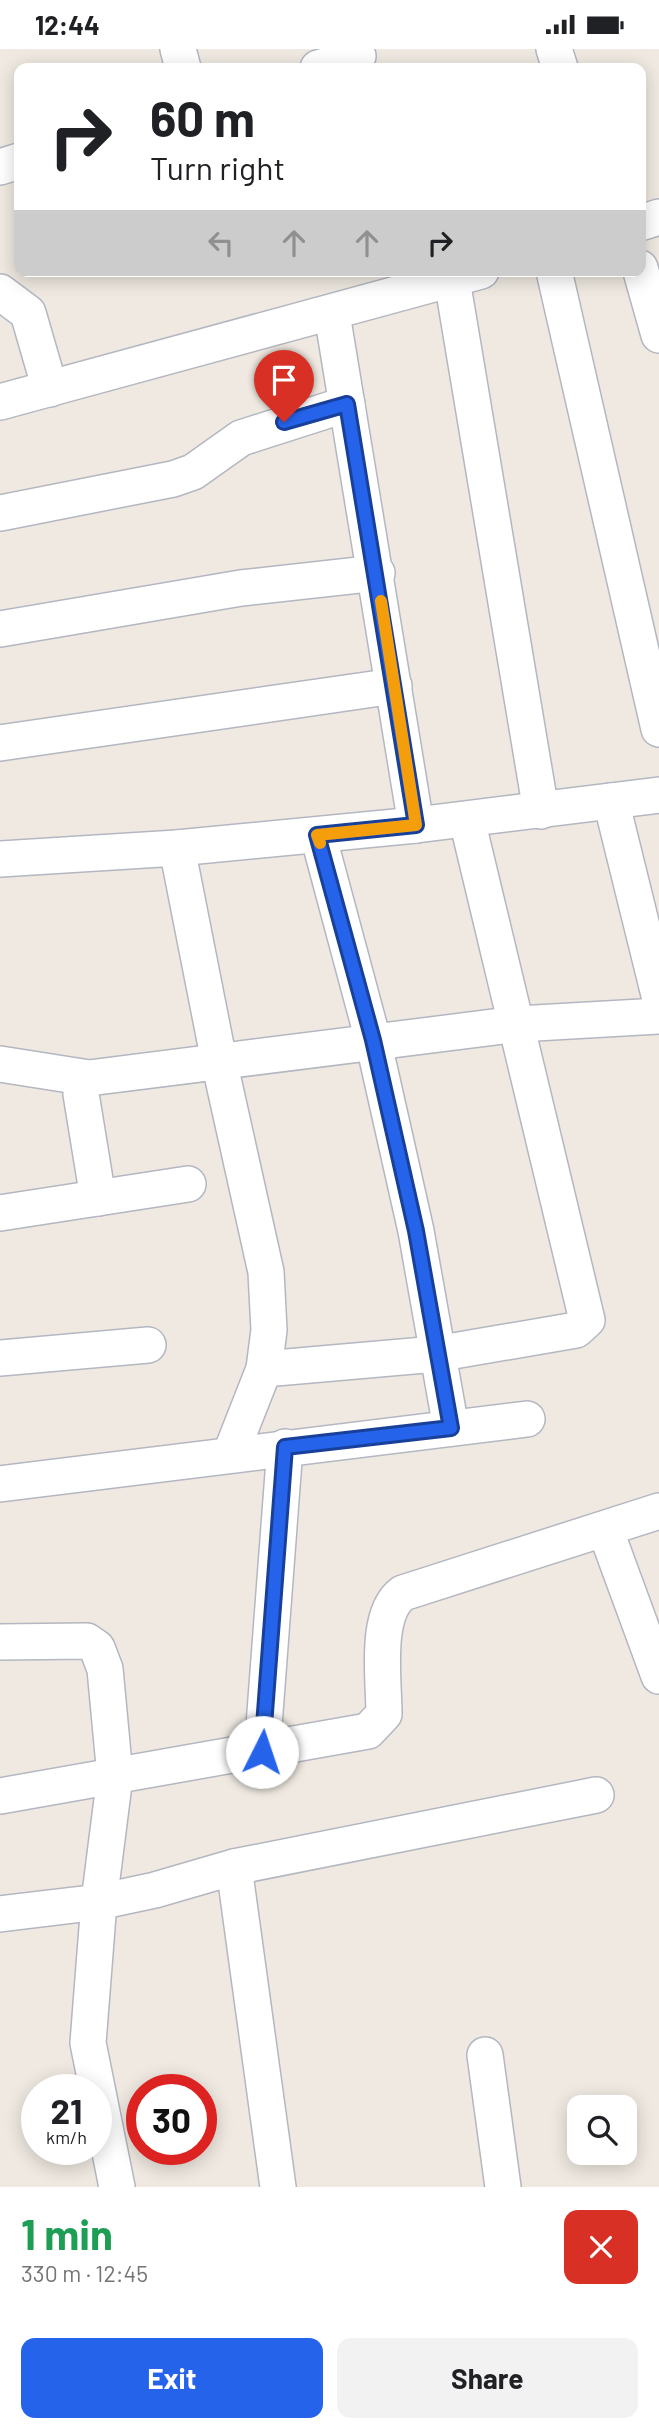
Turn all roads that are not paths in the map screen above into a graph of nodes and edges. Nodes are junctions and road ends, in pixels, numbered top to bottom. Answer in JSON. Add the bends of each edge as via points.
{"nodes":[{"id":1,"x":358,"y":58,"type":"edge"},
{"id":2,"x":338,"y":63,"type":"edge"},
{"id":3,"x":445,"y":277,"type":"edge"},
{"id":4,"x":555,"y":277,"type":"edge"},
{"id":5,"x":643,"y":277,"type":"edge"},
{"id":6,"x":0,"y":292,"type":"edge"},
{"id":7,"x":332,"y":314,"type":"junction"},
{"id":8,"x":659,"y":335,"type":"edge"},
{"id":9,"x":50,"y":389,"type":"junction"},
{"id":10,"x":0,"y":402,"type":"edge"},
{"id":11,"x":347,"y":404,"type":"junction"},
{"id":12,"x":0,"y":513,"type":"edge"},
{"id":13,"x":377,"y":573,"type":"junction"},
{"id":14,"x":0,"y":629,"type":"edge"},
{"id":15,"x":394,"y":686,"type":"junction"},
{"id":16,"x":659,"y":729,"type":"edge"},
{"id":17,"x":0,"y":743,"type":"edge"},
{"id":18,"x":659,"y":795,"type":"edge"},
{"id":19,"x":611,"y":801,"type":"junction"},
{"id":20,"x":541,"y":811,"type":"junction"},
{"id":21,"x":467,"y":820,"type":"junction"},
{"id":22,"x":416,"y":825,"type":"junction"},
{"id":23,"x":317,"y":835,"type":"junction"},
{"id":24,"x":177,"y":848,"type":"junction"},
{"id":25,"x":0,"y":859,"type":"edge"},
{"id":26,"x":659,"y":995,"type":"edge"},
{"id":27,"x":659,"y":1016,"type":"edge"},
{"id":28,"x":518,"y":1024,"type":"junction"},
{"id":29,"x":373,"y":1040,"type":"junction"},
{"id":30,"x":219,"y":1061,"type":"junction"},
{"id":31,"x":0,"y":1064,"type":"edge"},
{"id":32,"x":89,"y":1078,"type":"junction"},
{"id":33,"x":188,"y":1184,"type":"dead end"},
{"id":34,"x":98,"y":1198,"type":"junction"},
{"id":35,"x":0,"y":1213,"type":"edge"},
{"id":36,"x":148,"y":1345,"type":"dead end"},
{"id":37,"x":436,"y":1354,"type":"junction"},
{"id":38,"x":0,"y":1358,"type":"edge"},
{"id":39,"x":264,"y":1369,"type":"junction"},
{"id":40,"x":527,"y":1419,"type":"dead end"},
{"id":41,"x":451,"y":1428,"type":"junction"},
{"id":42,"x":285,"y":1447,"type":"junction"},
{"id":43,"x":232,"y":1453,"type":"junction"},
{"id":44,"x":0,"y":1484,"type":"edge"},
{"id":45,"x":659,"y":1511,"type":"edge"},
{"id":46,"x":605,"y":1528,"type":"junction"},
{"id":47,"x":0,"y":1642,"type":"edge"},
{"id":48,"x":659,"y":1676,"type":"edge"},
{"id":49,"x":262,"y":1752,"type":"junction"},
{"id":50,"x":115,"y":1776,"type":"junction"},
{"id":51,"x":596,"y":1795,"type":"dead end"},
{"id":52,"x":0,"y":1796,"type":"edge"},
{"id":53,"x":234,"y":1867,"type":"junction"},
{"id":54,"x":99,"y":1902,"type":"junction"},
{"id":55,"x":0,"y":1914,"type":"edge"},
{"id":56,"x":485,"y":2055,"type":"dead end"},
{"id":57,"x":117,"y":2187,"type":"edge"},
{"id":58,"x":278,"y":2187,"type":"edge"},
{"id":59,"x":503,"y":2187,"type":"edge"}],
"edges":[{"from":1,"to":2,"type":"street"},
{"from":3,"to":7,"type":"street"},
{"from":3,"to":20,"type":"street"},
{"from":4,"to":16,"type":"street"},
{"from":5,"to":8,"type":"street"},
{"from":6,"to":9,"type":"street","via":[[28,313]]},
{"from":7,"to":9,"type":"street"},
{"from":7,"to":11,"type":"street"},
{"from":9,"to":10,"type":"street"},
{"from":11,"to":12,"type":"street","via":[[241,438],[208,463],[173,479]]},
{"from":11,"to":13,"type":"street"},
{"from":13,"to":14,"type":"street","via":[[241,588]]},
{"from":13,"to":15,"type":"street"},
{"from":15,"to":17,"type":"street"},
{"from":15,"to":22,"type":"street"},
{"from":18,"to":19,"type":"street"},
{"from":19,"to":20,"type":"street"},
{"from":19,"to":26,"type":"street"},
{"from":20,"to":21,"type":"street"},
{"from":21,"to":22,"type":"street"},
{"from":21,"to":28,"type":"street"},
{"from":22,"to":23,"type":"street"},
{"from":23,"to":24,"type":"street"},
{"from":23,"to":29,"type":"street"},
{"from":24,"to":25,"type":"street"},
{"from":24,"to":30,"type":"street"},
{"from":27,"to":28,"type":"street"},
{"from":28,"to":29,"type":"street"},
{"from":28,"to":37,"type":"street","via":[[587,1320],[576,1329]]},
{"from":29,"to":30,"type":"street"},
{"from":29,"to":37,"type":"street","via":[[416,1231]]},
{"from":30,"to":32,"type":"street"},
{"from":30,"to":39,"type":"street","via":[[266,1272],[269,1331]]},
{"from":31,"to":32,"type":"street"},
{"from":32,"to":34,"type":"street","via":[[81,1094]]},
{"from":33,"to":34,"type":"street"},
{"from":34,"to":35,"type":"street"},
{"from":36,"to":38,"type":"street"},
{"from":37,"to":39,"type":"street"},
{"from":37,"to":41,"type":"street"},
{"from":39,"to":43,"type":"street"},
{"from":40,"to":41,"type":"street"},
{"from":41,"to":42,"type":"street"},
{"from":42,"to":43,"type":"street"},
{"from":42,"to":49,"type":"street"},
{"from":43,"to":44,"type":"street"},
{"from":45,"to":46,"type":"street"},
{"from":46,"to":48,"type":"street"},
{"from":46,"to":49,"type":"street","via":[[395,1598],[384,1621],[381,1721],[360,1735]]},
{"from":47,"to":50,"type":"street","via":[[87,1641],[97,1648],[105,1669]]},
{"from":49,"to":50,"type":"street"},
{"from":50,"to":52,"type":"street"},
{"from":50,"to":54,"type":"street"},
{"from":51,"to":53,"type":"street"},
{"from":53,"to":54,"type":"street"},
{"from":53,"to":58,"type":"street"},
{"from":54,"to":55,"type":"street"},
{"from":54,"to":57,"type":"street","via":[[88,2043]]},
{"from":56,"to":59,"type":"street"}]}
